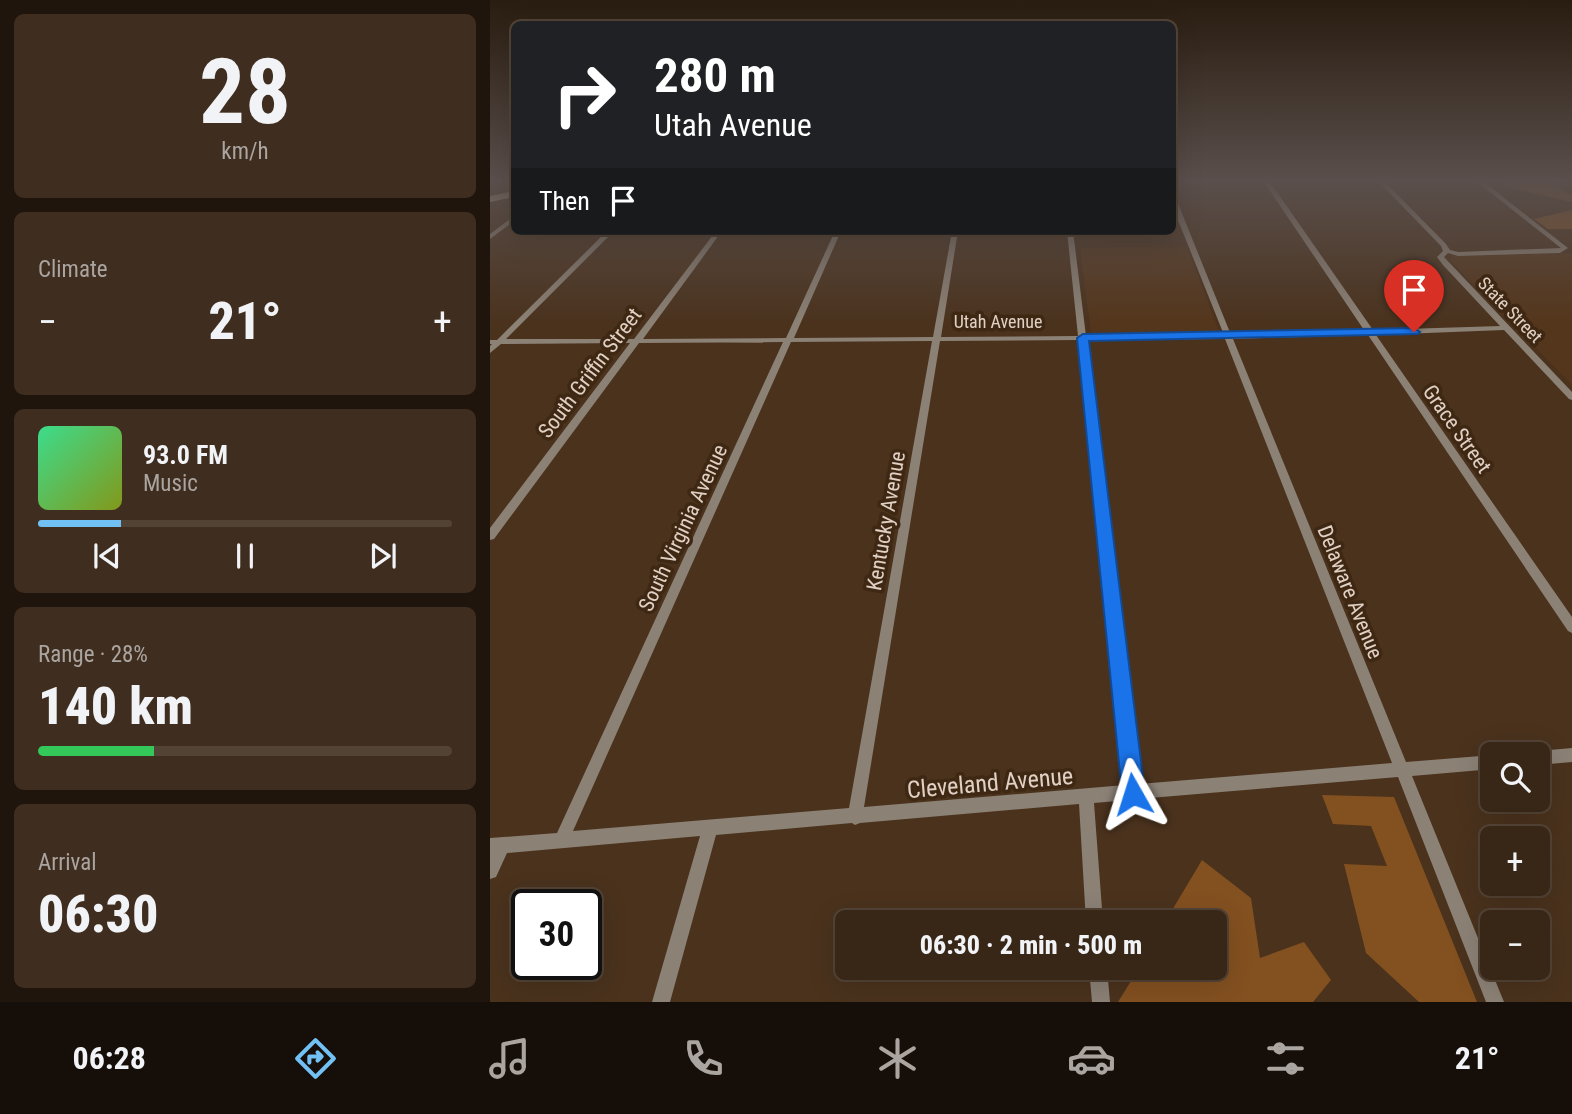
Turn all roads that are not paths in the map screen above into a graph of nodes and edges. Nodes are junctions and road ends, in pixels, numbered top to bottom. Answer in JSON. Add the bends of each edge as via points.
{"nodes":[{"id":1,"x":1185,"y":229,"type":"edge"},
{"id":2,"x":1299,"y":229,"type":"edge"},
{"id":3,"x":1426,"y":229,"type":"edge"},
{"id":4,"x":1540,"y":229,"type":"edge"},
{"id":5,"x":607,"y":235,"type":"edge"},
{"id":6,"x":716,"y":235,"type":"edge"},
{"id":7,"x":836,"y":235,"type":"edge"},
{"id":8,"x":954,"y":235,"type":"edge"},
{"id":9,"x":1070,"y":235,"type":"edge"},
{"id":10,"x":1447,"y":251,"type":"junction"},
{"id":11,"x":1506,"y":328,"type":"junction"},
{"id":12,"x":1369,"y":333,"type":"junction"},
{"id":13,"x":1229,"y":337,"type":"junction"},
{"id":14,"x":937,"y":338,"type":"junction"},
{"id":15,"x":1083,"y":338,"type":"junction"},
{"id":16,"x":790,"y":339,"type":"junction"},
{"id":17,"x":494,"y":342,"type":"edge"},
{"id":18,"x":636,"y":342,"type":"junction"},
{"id":19,"x":490,"y":351,"type":"edge"},
{"id":20,"x":1572,"y":397,"type":"edge"},
{"id":21,"x":490,"y":536,"type":"edge"},
{"id":22,"x":1572,"y":626,"type":"edge"},
{"id":23,"x":1572,"y":755,"type":"edge"},
{"id":24,"x":1550,"y":757,"type":"edge"},
{"id":25,"x":1480,"y":763,"type":"edge"},
{"id":26,"x":1401,"y":770,"type":"junction"},
{"id":27,"x":1133,"y":794,"type":"junction"},
{"id":28,"x":1086,"y":798,"type":"junction"},
{"id":29,"x":855,"y":817,"type":"junction"},
{"id":30,"x":710,"y":829,"type":"junction"},
{"id":31,"x":561,"y":841,"type":"junction"},
{"id":32,"x":496,"y":846,"type":"edge"},
{"id":33,"x":490,"y":871,"type":"edge"},
{"id":34,"x":1094,"y":910,"type":"edge"},
{"id":35,"x":1099,"y":980,"type":"edge"},
{"id":36,"x":661,"y":1002,"type":"edge"},
{"id":37,"x":1101,"y":1002,"type":"edge"},
{"id":38,"x":1495,"y":1002,"type":"edge"}],
"edges":[{"from":1,"to":13,"type":"street","name":"Delaware Avenue"},
{"from":2,"to":12,"type":"street","name":"Grace Street"},
{"from":3,"to":10,"type":"street","name":"State Street"},
{"from":4,"to":10,"type":"street","via":[[1565,248]]},
{"from":5,"to":17,"type":"street"},
{"from":6,"to":18,"type":"street","name":"South Griffin Street"},
{"from":7,"to":16,"type":"street","name":"South Virginia Avenue"},
{"from":8,"to":14,"type":"street","name":"Kentucky Avenue"},
{"from":9,"to":15,"type":"street"},
{"from":10,"to":11,"type":"street","name":"State Street","via":[[1440,257],[1445,264]]},
{"from":11,"to":12,"type":"street","name":"Utah Avenue"},
{"from":11,"to":20,"type":"street","name":"State Street"},
{"from":12,"to":13,"type":"street","name":"Utah Avenue"},
{"from":12,"to":22,"type":"street","name":"Grace Street"},
{"from":13,"to":15,"type":"street","name":"Utah Avenue"},
{"from":13,"to":26,"type":"street","name":"Delaware Avenue"},
{"from":14,"to":15,"type":"street","name":"Utah Avenue"},
{"from":14,"to":16,"type":"street","name":"Utah Avenue"},
{"from":14,"to":29,"type":"street","name":"Kentucky Avenue"},
{"from":15,"to":27,"type":"street"},
{"from":16,"to":18,"type":"street","name":"Utah Avenue"},
{"from":16,"to":31,"type":"street","name":"South Virginia Avenue"},
{"from":17,"to":18,"type":"street","name":"Utah Avenue"},
{"from":17,"to":19,"type":"street"},
{"from":18,"to":21,"type":"street","name":"South Griffin Street"},
{"from":23,"to":24,"type":"street"},
{"from":25,"to":26,"type":"street","name":"Cleveland Avenue"},
{"from":26,"to":27,"type":"street","name":"Cleveland Avenue"},
{"from":26,"to":38,"type":"street","name":"Delaware Avenue"},
{"from":27,"to":28,"type":"street","name":"Cleveland Avenue"},
{"from":28,"to":29,"type":"street","name":"Cleveland Avenue"},
{"from":28,"to":34,"type":"street"},
{"from":29,"to":30,"type":"street","name":"Cleveland Avenue"},
{"from":30,"to":31,"type":"street","name":"Cleveland Avenue"},
{"from":30,"to":36,"type":"street"},
{"from":31,"to":32,"type":"street","name":"Cleveland Avenue"},
{"from":32,"to":33,"type":"street"},
{"from":35,"to":37,"type":"street"}]}
